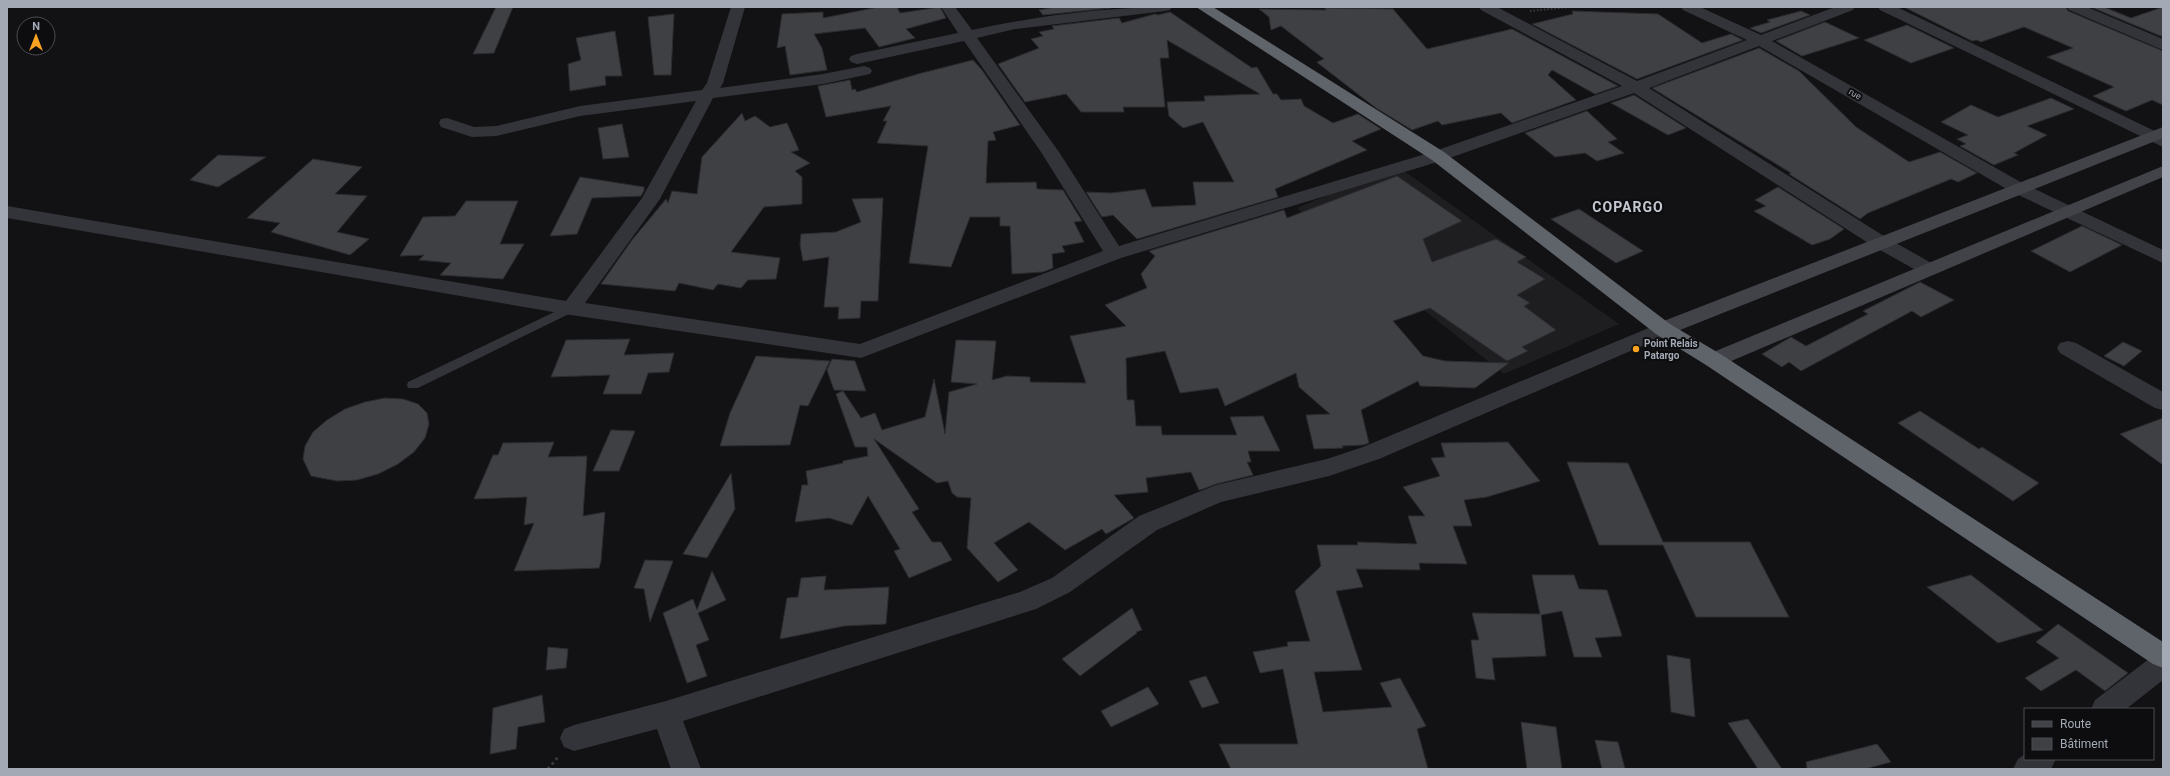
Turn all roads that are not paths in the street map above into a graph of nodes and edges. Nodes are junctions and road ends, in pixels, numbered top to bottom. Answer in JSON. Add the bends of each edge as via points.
{"nodes":[{"id":1,"x":738,"y":7,"type":"edge"},
{"id":2,"x":948,"y":7,"type":"edge"},
{"id":3,"x":1165,"y":7,"type":"edge"},
{"id":4,"x":1203,"y":7,"type":"edge"},
{"id":5,"x":1486,"y":7,"type":"edge"},
{"id":6,"x":1688,"y":7,"type":"edge"},
{"id":7,"x":1848,"y":7,"type":"edge"},
{"id":8,"x":1885,"y":7,"type":"edge"},
{"id":9,"x":2074,"y":7,"type":"edge"},
{"id":10,"x":968,"y":36,"type":"junction"},
{"id":11,"x":1760,"y":40,"type":"junction"},
{"id":12,"x":2163,"y":45,"type":"edge"},
{"id":13,"x":1636,"y":87,"type":"junction"},
{"id":14,"x":708,"y":93,"type":"junction"},
{"id":15,"x":447,"y":123,"type":"dead end"},
{"id":16,"x":2159,"y":137,"type":"edge"},
{"id":17,"x":1438,"y":156,"type":"junction"},
{"id":18,"x":2163,"y":170,"type":"edge"},
{"id":19,"x":2018,"y":188,"type":"junction"},
{"id":20,"x":2069,"y":211,"type":"junction"},
{"id":21,"x":7,"y":212,"type":"edge"},
{"id":22,"x":1880,"y":242,"type":"junction"},
{"id":23,"x":1114,"y":254,"type":"junction"},
{"id":24,"x":2163,"y":257,"type":"edge"},
{"id":25,"x":1928,"y":269,"type":"junction"},
{"id":26,"x":571,"y":308,"type":"junction"},
{"id":27,"x":1663,"y":329,"type":"junction"},
{"id":28,"x":2068,"y":348,"type":"dead end"},
{"id":29,"x":1714,"y":360,"type":"junction"},
{"id":30,"x":413,"y":385,"type":"dead end"},
{"id":31,"x":2163,"y":402,"type":"edge"},
{"id":32,"x":2163,"y":656,"type":"edge"},
{"id":33,"x":2163,"y":664,"type":"edge"},
{"id":34,"x":2106,"y":708,"type":"edge"},
{"id":35,"x":666,"y":714,"type":"junction"},
{"id":36,"x":574,"y":738,"type":"dead end"},
{"id":37,"x":2040,"y":760,"type":"edge"},
{"id":38,"x":686,"y":769,"type":"edge"},
{"id":39,"x":2028,"y":769,"type":"edge"}],
"edges":[{"from":1,"to":14,"type":"street","via":[[715,83]]},
{"from":2,"to":10,"type":"street"},
{"from":3,"to":10,"type":"street","via":[[1015,26]]},
{"from":4,"to":17,"type":"highway"},
{"from":5,"to":13,"type":"street"},
{"from":6,"to":11,"type":"street","name":"rue"},
{"from":7,"to":11,"type":"street"},
{"from":8,"to":16,"type":"street"},
{"from":9,"to":12,"type":"street"},
{"from":10,"to":14,"type":"street","via":[[861,65],[823,79]]},
{"from":10,"to":23,"type":"street","via":[[1050,152]]},
{"from":11,"to":13,"type":"street"},
{"from":11,"to":19,"type":"street","name":"rue"},
{"from":13,"to":17,"type":"street"},
{"from":13,"to":22,"type":"street"},
{"from":14,"to":15,"type":"street","via":[[580,111],[496,131],[472,132]]},
{"from":14,"to":26,"type":"street","via":[[651,199]]},
{"from":16,"to":19,"type":"street"},
{"from":17,"to":23,"type":"street"},
{"from":17,"to":27,"type":"highway"},
{"from":18,"to":20,"type":"street"},
{"from":19,"to":20,"type":"street","name":"rue"},
{"from":19,"to":22,"type":"street"},
{"from":20,"to":24,"type":"street","name":"rue"},
{"from":20,"to":25,"type":"street"},
{"from":21,"to":26,"type":"street"},
{"from":22,"to":25,"type":"street"},
{"from":22,"to":27,"type":"street"},
{"from":23,"to":26,"type":"street","via":[[861,351]]},
{"from":25,"to":29,"type":"street"},
{"from":26,"to":30,"type":"lane"},
{"from":27,"to":29,"type":"highway"},
{"from":27,"to":35,"type":"street","via":[[1371,453],[1329,467],[1216,494],[1148,523],[1061,585],[1027,601]]},
{"from":28,"to":31,"type":"street"},
{"from":29,"to":32,"type":"highway"},
{"from":33,"to":34,"type":"street"},
{"from":35,"to":36,"type":"street"},
{"from":35,"to":38,"type":"street"},
{"from":37,"to":39,"type":"street"}]}
